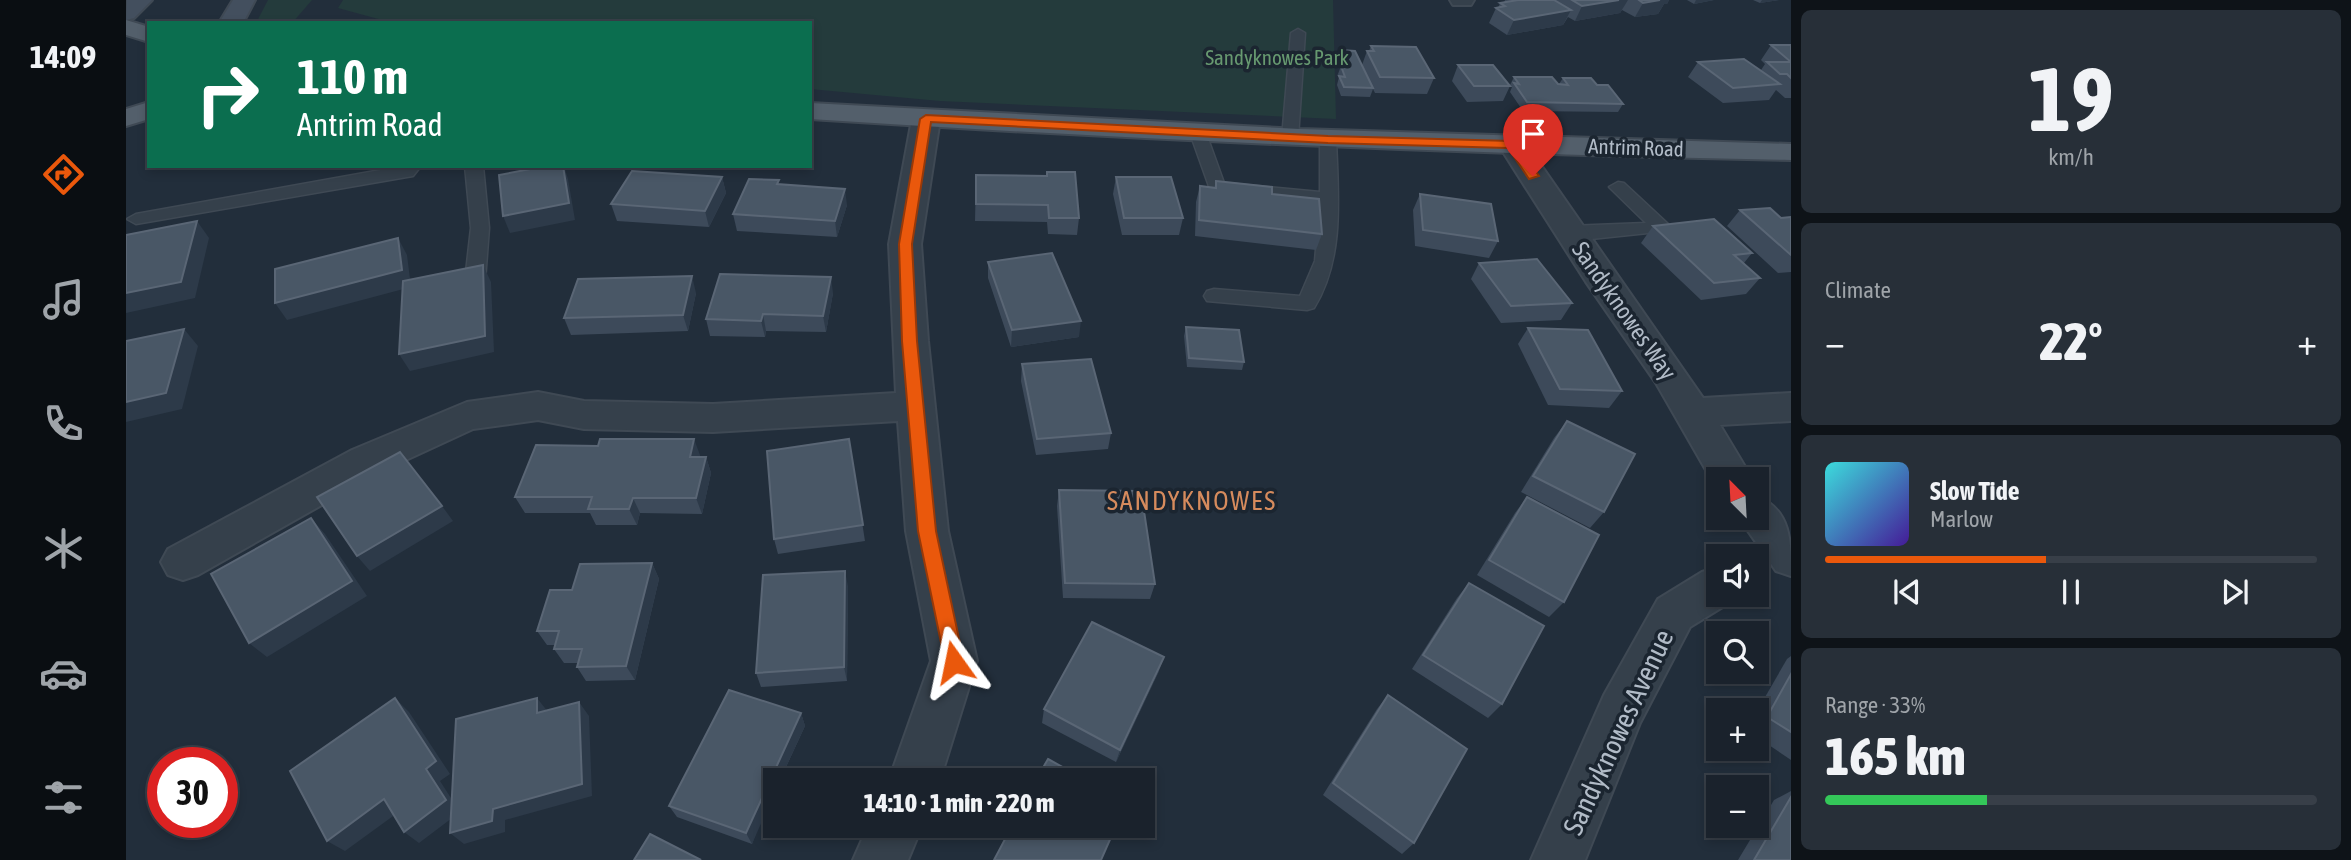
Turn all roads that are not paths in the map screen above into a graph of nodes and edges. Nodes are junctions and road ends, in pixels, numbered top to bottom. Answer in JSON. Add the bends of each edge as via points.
{"nodes":[{"id":1,"x":141,"y":0,"type":"edge"},
{"id":2,"x":244,"y":0,"type":"edge"},
{"id":3,"x":126,"y":13,"type":"edge"},
{"id":4,"x":232,"y":21,"type":"edge"},
{"id":5,"x":126,"y":27,"type":"edge"},
{"id":6,"x":1298,"y":33,"type":"dead end"},
{"id":7,"x":147,"y":34,"type":"edge"},
{"id":8,"x":147,"y":111,"type":"edge"},
{"id":9,"x":812,"y":111,"type":"edge"},
{"id":10,"x":126,"y":118,"type":"edge"},
{"id":11,"x":926,"y":119,"type":"junction"},
{"id":12,"x":1198,"y":133,"type":"junction"},
{"id":13,"x":1290,"y":138,"type":"junction"},
{"id":14,"x":1328,"y":139,"type":"junction"},
{"id":15,"x":1512,"y":144,"type":"junction"},
{"id":16,"x":1791,"y":152,"type":"edge"},
{"id":17,"x":411,"y":168,"type":"edge"},
{"id":18,"x":474,"y":168,"type":"edge"},
{"id":19,"x":1618,"y":187,"type":"dead end"},
{"id":20,"x":1329,"y":198,"type":"junction"},
{"id":21,"x":136,"y":219,"type":"dead end"},
{"id":22,"x":1569,"y":232,"type":"junction"},
{"id":23,"x":475,"y":281,"type":"edge"},
{"id":24,"x":1214,"y":296,"type":"dead end"},
{"id":25,"x":916,"y":406,"type":"junction"},
{"id":26,"x":1791,"y":407,"type":"edge"},
{"id":27,"x":1692,"y":413,"type":"junction"},
{"id":28,"x":1725,"y":467,"type":"edge"},
{"id":29,"x":1765,"y":530,"type":"edge"},
{"id":30,"x":1778,"y":560,"type":"edge"},
{"id":31,"x":183,"y":562,"type":"dead end"},
{"id":32,"x":1706,"y":593,"type":"edge"},
{"id":33,"x":919,"y":768,"type":"edge"},
{"id":34,"x":890,"y":838,"type":"edge"},
{"id":35,"x":880,"y":860,"type":"edge"},
{"id":36,"x":1558,"y":860,"type":"edge"}],
"edges":[{"from":1,"to":3,"type":"main road"},
{"from":2,"to":4,"type":"main road"},
{"from":5,"to":7,"type":"main road"},
{"from":6,"to":13,"type":"lane"},
{"from":8,"to":10,"type":"main road"},
{"from":9,"to":11,"type":"main road","name":"Antrim Road"},
{"from":11,"to":12,"type":"main road","name":"Antrim Road"},
{"from":11,"to":25,"type":"street","via":[[905,244]]},
{"from":12,"to":13,"type":"main road","name":"Antrim Road"},
{"from":12,"to":20,"type":"lane","via":[[1217,188]]},
{"from":13,"to":14,"type":"main road","name":"Antrim Road"},
{"from":14,"to":15,"type":"main road","name":"Antrim Road"},
{"from":14,"to":20,"type":"lane"},
{"from":15,"to":16,"type":"main road","name":"Antrim Road"},
{"from":15,"to":22,"type":"street","name":"Sandyknowes Way"},
{"from":17,"to":21,"type":"lane"},
{"from":18,"to":23,"type":"lane","via":[[480,228]]},
{"from":19,"to":22,"type":"lane","via":[[1661,227]]},
{"from":20,"to":24,"type":"lane","via":[[1325,261],[1307,303]]},
{"from":22,"to":27,"type":"street","name":"Sandyknowes Way"},
{"from":25,"to":31,"type":"street","via":[[713,418],[584,415],[538,406],[467,416],[366,461]]},
{"from":25,"to":33,"type":"street","via":[[927,531],[954,662]]},
{"from":26,"to":27,"type":"street"},
{"from":27,"to":28,"type":"street","name":"Sandyknowes Way"},
{"from":29,"to":30,"type":"street"},
{"from":32,"to":36,"type":"street","name":"Sandyknowes Avenue","via":[[1674,613],[1621,711]]},
{"from":34,"to":35,"type":"street"}]}
